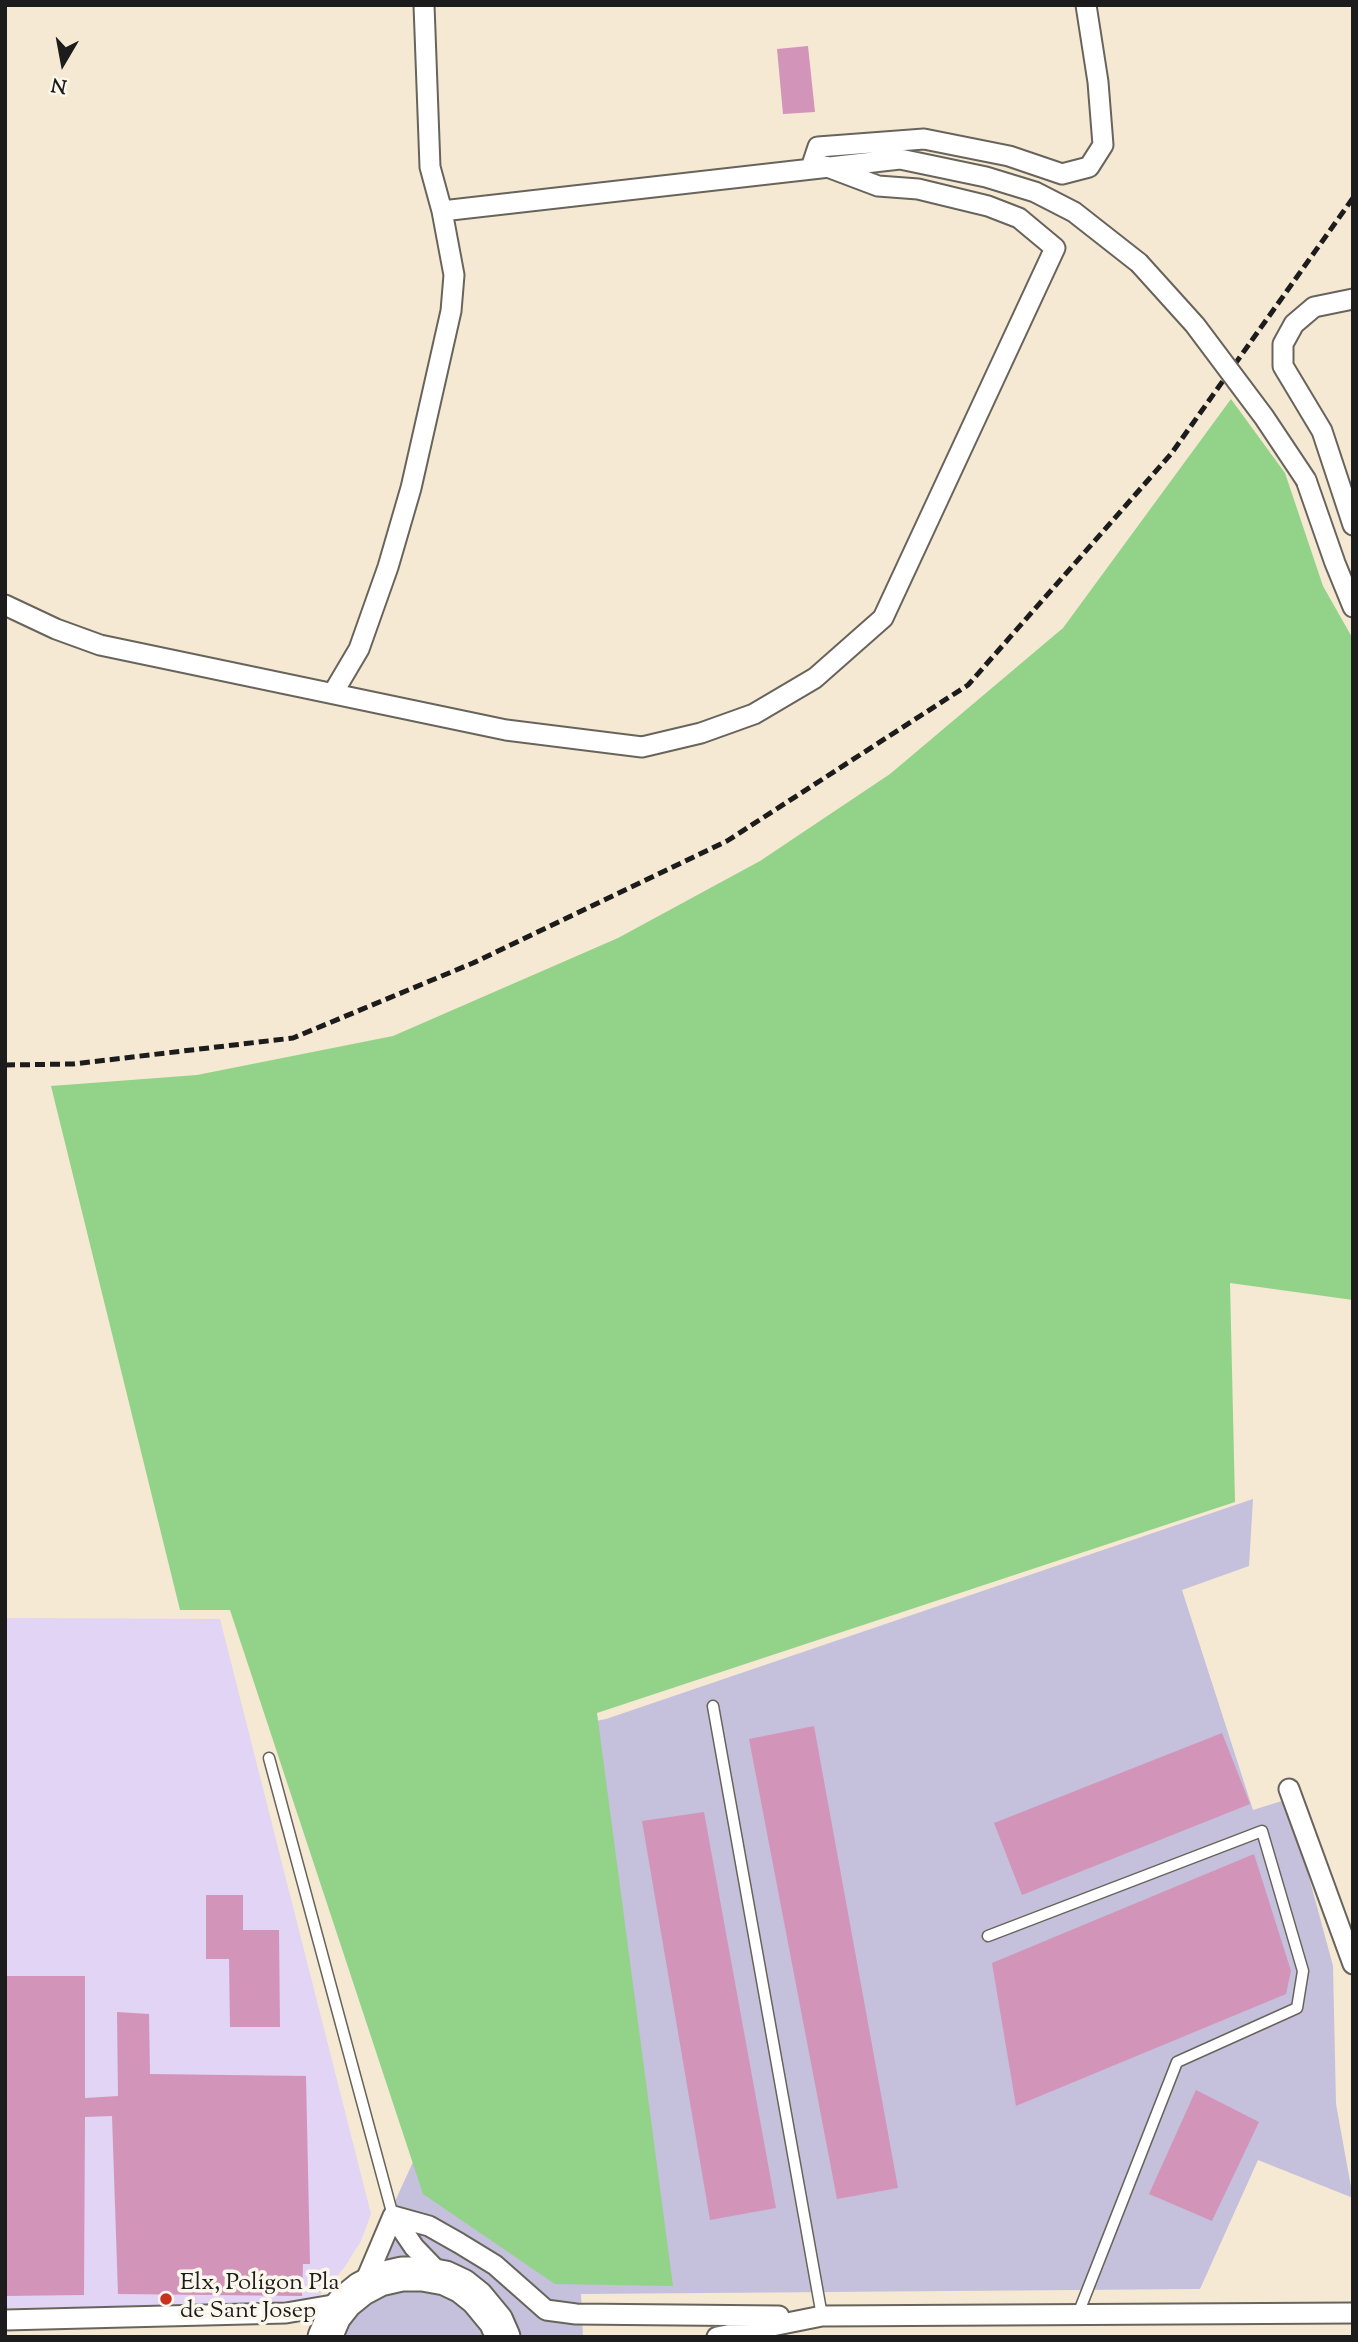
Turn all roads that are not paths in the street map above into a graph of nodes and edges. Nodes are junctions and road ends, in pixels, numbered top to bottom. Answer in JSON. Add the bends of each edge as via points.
{"nodes":[{"id":1,"x":424,"y":5,"type":"edge"},
{"id":2,"x":1086,"y":5,"type":"edge"},
{"id":3,"x":818,"y":167,"type":"junction"},
{"id":4,"x":442,"y":211,"type":"junction"},
{"id":5,"x":1353,"y":299,"type":"edge"},
{"id":6,"x":1353,"y":525,"type":"edge"},
{"id":7,"x":5,"y":605,"type":"edge"},
{"id":8,"x":1353,"y":607,"type":"edge"},
{"id":9,"x":333,"y":692,"type":"junction"},
{"id":10,"x":713,"y":1706,"type":"dead end"},
{"id":11,"x":269,"y":1758,"type":"dead end"},
{"id":12,"x":1289,"y":1789,"type":"dead end"},
{"id":13,"x":988,"y":1936,"type":"dead end"},
{"id":14,"x":1353,"y":1964,"type":"edge"},
{"id":15,"x":393,"y":2216,"type":"junction"},
{"id":16,"x":445,"y":2278,"type":"junction"},
{"id":17,"x":353,"y":2296,"type":"junction"},
{"id":18,"x":1353,"y":2313,"type":"edge"},
{"id":19,"x":1078,"y":2315,"type":"junction"},
{"id":20,"x":822,"y":2316,"type":"junction"},
{"id":21,"x":5,"y":2320,"type":"edge"},
{"id":22,"x":320,"y":2335,"type":"edge"},
{"id":23,"x":503,"y":2337,"type":"edge"},
{"id":24,"x":717,"y":2337,"type":"edge"}],
"edges":[{"from":1,"to":4,"type":"street","via":[[430,167]]},
{"from":2,"to":3,"type":"street","via":[[1103,145],[1089,167],[1062,174],[1009,156],[925,139],[818,147]]},
{"from":3,"to":4,"type":"street"},
{"from":3,"to":8,"type":"street","bridge":true,"via":[[900,159],[986,177],[1035,192],[1074,212],[1139,263],[1195,325],[1306,480]]},
{"from":3,"to":9,"type":"street","via":[[878,186],[918,189],[988,206],[1019,218],[1055,248],[883,618],[815,678],[754,714],[642,747],[506,730]]},
{"from":4,"to":9,"type":"street","via":[[454,275],[451,311],[411,488],[359,649]]},
{"from":5,"to":6,"type":"street","via":[[1314,307],[1294,324],[1283,344],[1283,366],[1322,431]]},
{"from":7,"to":9,"type":"street","via":[[100,645]]},
{"from":10,"to":20,"type":"lane"},
{"from":11,"to":15,"type":"lane"},
{"from":12,"to":14,"type":"street"},
{"from":13,"to":19,"type":"lane","via":[[1262,1831],[1303,1971],[1297,2008],[1177,2062]]},
{"from":15,"to":16,"type":"street","via":[[414,2247]]},
{"from":15,"to":17,"type":"street"},
{"from":15,"to":20,"type":"street","via":[[429,2225],[459,2243],[495,2266],[546,2310]]},
{"from":16,"to":17,"type":"highway","via":[[402,2274],[380,2279]]},
{"from":16,"to":23,"type":"highway","via":[[477,2298]]},
{"from":17,"to":21,"type":"street","via":[[286,2313]]},
{"from":17,"to":22,"type":"highway"},
{"from":18,"to":19,"type":"street"},
{"from":19,"to":20,"type":"street"},
{"from":20,"to":24,"type":"street"}]}
